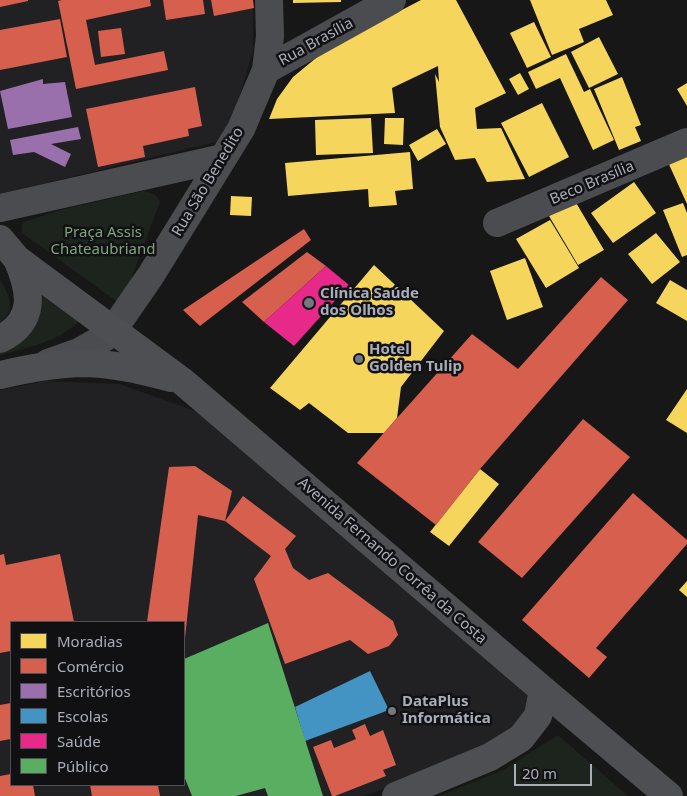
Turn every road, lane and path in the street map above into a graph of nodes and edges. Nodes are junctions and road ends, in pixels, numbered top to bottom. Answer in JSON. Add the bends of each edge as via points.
{"nodes":[{"id":1,"x":269,"y":0,"type":"edge"},
{"id":2,"x":392,"y":0,"type":"edge"},
{"id":3,"x":266,"y":70,"type":"junction"},
{"id":4,"x":687,"y":142,"type":"edge"},
{"id":5,"x":223,"y":158,"type":"junction"},
{"id":6,"x":0,"y":208,"type":"edge"},
{"id":7,"x":496,"y":223,"type":"dead end"},
{"id":8,"x":9,"y":249,"type":"edge"},
{"id":9,"x":113,"y":330,"type":"junction"},
{"id":10,"x":0,"y":339,"type":"edge"},
{"id":11,"x":41,"y":366,"type":"junction"},
{"id":12,"x":0,"y":375,"type":"edge"},
{"id":13,"x":182,"y":381,"type":"junction"},
{"id":14,"x":543,"y":690,"type":"junction"},
{"id":15,"x":396,"y":796,"type":"edge"},
{"id":16,"x":669,"y":796,"type":"edge"}],
"edges":[{"from":1,"to":3,"type":"street","name":"Rua São Benedito","via":[[270,36]]},
{"from":2,"to":3,"type":"street","name":"Rua Brasília"},
{"from":3,"to":5,"type":"street","name":"Rua São Benedito","via":[[241,130]]},
{"from":4,"to":7,"type":"street","name":"Beco Brasília"},
{"from":5,"to":6,"type":"street"},
{"from":5,"to":9,"type":"street","name":"Rua São Benedito"},
{"from":8,"to":9,"type":"main road","name":"Avenida Fernando Corrêa da Costa"},
{"from":8,"to":10,"type":"main road","via":[[26,284],[28,308],[15,329]]},
{"from":9,"to":11,"type":"street","name":"Rua São Benedito","via":[[95,344]]},
{"from":9,"to":13,"type":"main road","name":"Avenida Fernando Corrêa da Costa"},
{"from":11,"to":12,"type":"main road"},
{"from":11,"to":13,"type":"main road","via":[[111,366]]},
{"from":13,"to":14,"type":"main road","name":"Avenida Fernando Corrêa da Costa"},
{"from":14,"to":15,"type":"main road","via":[[538,716],[521,738],[490,757]]},
{"from":14,"to":16,"type":"main road","name":"Avenida Fernando Corrêa da Costa"}]}
